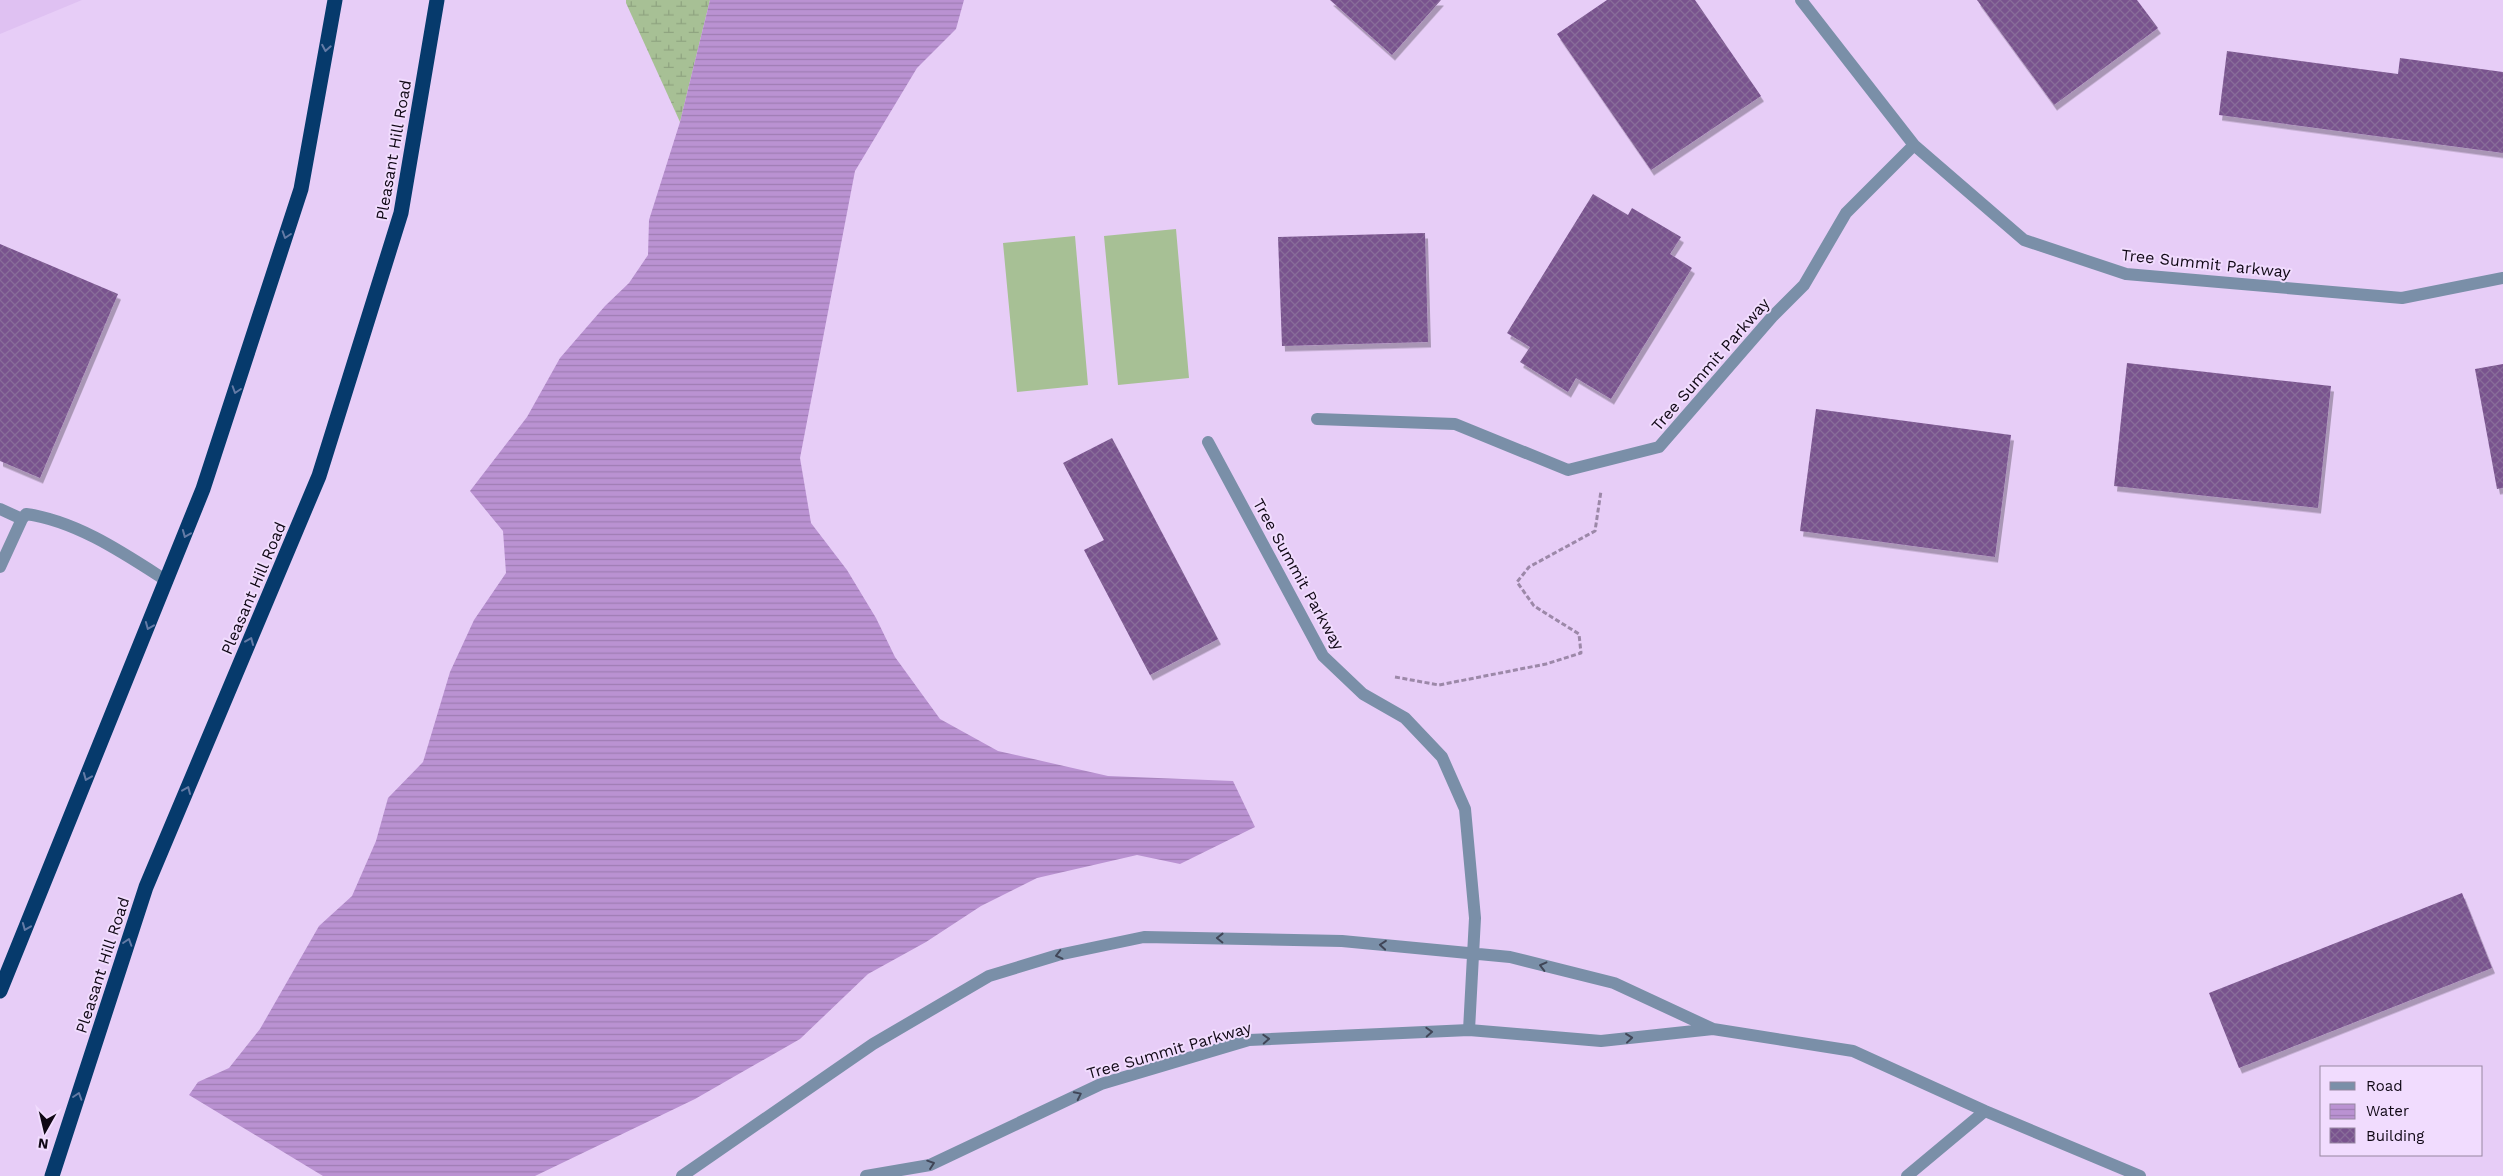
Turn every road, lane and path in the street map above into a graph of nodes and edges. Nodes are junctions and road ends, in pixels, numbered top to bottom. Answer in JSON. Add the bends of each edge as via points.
{"nodes":[{"id":1,"x":335,"y":0,"type":"edge"},
{"id":2,"x":437,"y":0,"type":"edge"},
{"id":3,"x":1801,"y":0,"type":"edge"},
{"id":4,"x":1914,"y":145,"type":"junction"},
{"id":5,"x":2503,"y":278,"type":"edge"},
{"id":6,"x":1317,"y":419,"type":"dead end"},
{"id":7,"x":1208,"y":442,"type":"dead end"},
{"id":8,"x":1606,"y":460,"type":"junction"},
{"id":9,"x":0,"y":509,"type":"edge"},
{"id":10,"x":22,"y":519,"type":"junction"},
{"id":11,"x":0,"y":567,"type":"edge"},
{"id":12,"x":167,"y":581,"type":"junction"},
{"id":13,"x":1349,"y":681,"type":"junction"},
{"id":14,"x":1473,"y":952,"type":"junction"},
{"id":15,"x":0,"y":991,"type":"edge"},
{"id":16,"x":1713,"y":1029,"type":"junction"},
{"id":17,"x":1469,"y":1030,"type":"junction"},
{"id":18,"x":1985,"y":1111,"type":"junction"},
{"id":19,"x":52,"y":1176,"type":"edge"},
{"id":20,"x":682,"y":1176,"type":"edge"},
{"id":21,"x":866,"y":1176,"type":"edge"},
{"id":22,"x":1907,"y":1176,"type":"edge"},
{"id":23,"x":2140,"y":1176,"type":"edge"}],
"edges":[{"from":1,"to":12,"type":"highway","one_way":true,"via":[[301,189],[204,488]]},
{"from":19,"to":2,"type":"highway","name":"Pleasant Hill Road","one_way":true,"via":[[146,887],[319,476],[401,213]]},
{"from":3,"to":4,"type":"street","name":"Tree Summit Parkway"},
{"from":4,"to":5,"type":"street","name":"Tree Summit Parkway","via":[[2024,240],[2126,274],[2402,298]]},
{"from":4,"to":8,"type":"street","name":"Tree Summit Parkway","via":[[1846,212],[1804,285],[1772,317],[1659,447]]},
{"from":6,"to":8,"type":"street","name":"Tree Summit Parkway","via":[[1455,424],[1568,470]]},
{"from":7,"to":13,"type":"street","name":"Tree Summit Parkway","via":[[1323,656]]},
{"from":8,"to":13,"type":"path","via":[[1595,531],[1529,567],[1518,582],[1534,606],[1579,634],[1581,654],[1439,685],[1393,677]]},
{"from":9,"to":10,"type":"street"},
{"from":10,"to":11,"type":"street"},
{"from":10,"to":12,"type":"street","via":[[26,514],[35,515],[77,530]]},
{"from":12,"to":15,"type":"highway","one_way":true},
{"from":13,"to":14,"type":"street","name":"Tree Summit Parkway","via":[[1363,694],[1405,718],[1442,757],[1465,809],[1475,918]]},
{"from":16,"to":14,"type":"street","one_way":true,"via":[[1614,983],[1510,957]]},
{"from":14,"to":17,"type":"street","name":"Tree Summit Parkway"},
{"from":14,"to":20,"type":"street","one_way":true,"via":[[1342,942],[1144,937],[1058,955],[989,976],[873,1044]]},
{"from":17,"to":16,"type":"street","name":"Tree Summit Parkway","one_way":true,"via":[[1601,1041]]},
{"from":16,"to":18,"type":"street","name":"Tree Summit Parkway","via":[[1854,1051]]},
{"from":21,"to":17,"type":"street","name":"Tree Summit Parkway","one_way":true,"via":[[930,1165],[1100,1084],[1249,1040]]},
{"from":18,"to":22,"type":"street"},
{"from":18,"to":23,"type":"street","name":"Tree Summit Parkway"}]}
